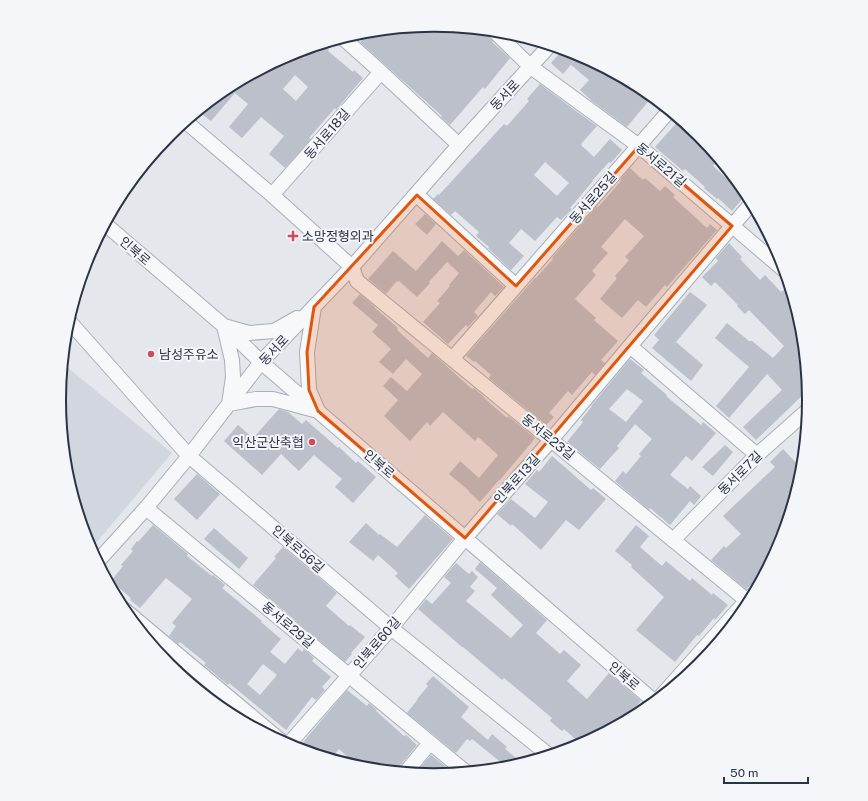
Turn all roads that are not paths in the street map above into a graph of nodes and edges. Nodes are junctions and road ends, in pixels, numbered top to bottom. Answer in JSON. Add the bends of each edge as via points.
{"nodes":[{"id":1,"x":501,"y":38,"type":"edge"},
{"id":2,"x":351,"y":42,"type":"edge"},
{"id":3,"x":546,"y":50,"type":"edge"},
{"id":4,"x":531,"y":67,"type":"junction"},
{"id":5,"x":381,"y":72,"type":"junction"},
{"id":6,"x":666,"y":114,"type":"edge"},
{"id":7,"x":189,"y":125,"type":"edge"},
{"id":8,"x":459,"y":145,"type":"junction"},
{"id":9,"x":639,"y":146,"type":"junction"},
{"id":10,"x":417,"y":195,"type":"junction"},
{"id":11,"x":272,"y":196,"type":"junction"},
{"id":12,"x":748,"y":208,"type":"edge"},
{"id":13,"x":732,"y":226,"type":"junction"},
{"id":14,"x":109,"y":228,"type":"edge"},
{"id":15,"x":776,"y":263,"type":"edge"},
{"id":16,"x":352,"y":267,"type":"junction"},
{"id":17,"x":516,"y":286,"type":"junction"},
{"id":18,"x":314,"y":308,"type":"junction"},
{"id":19,"x":74,"y":326,"type":"edge"},
{"id":20,"x":224,"y":326,"type":"junction"},
{"id":21,"x":630,"y":346,"type":"junction"},
{"id":22,"x":452,"y":359,"type":"junction"},
{"id":23,"x":261,"y":362,"type":"junction"},
{"id":24,"x":229,"y":404,"type":"junction"},
{"id":25,"x":318,"y":411,"type":"junction"},
{"id":26,"x":802,"y":415,"type":"edge"},
{"id":27,"x":552,"y":440,"type":"junction"},
{"id":28,"x":757,"y":455,"type":"junction"},
{"id":29,"x":190,"y":456,"type":"junction"},
{"id":30,"x":146,"y":508,"type":"junction"},
{"id":31,"x":465,"y":538,"type":"junction"},
{"id":32,"x":673,"y":540,"type":"junction"},
{"id":33,"x":101,"y":557,"type":"edge"},
{"id":34,"x":746,"y":596,"type":"edge"},
{"id":35,"x":141,"y":624,"type":"edge"},
{"id":36,"x":391,"y":628,"type":"junction"},
{"id":37,"x":723,"y":628,"type":"edge"},
{"id":38,"x":683,"y":672,"type":"edge"},
{"id":39,"x":349,"y":676,"type":"junction"},
{"id":40,"x":650,"y":699,"type":"edge"},
{"id":41,"x":266,"y":728,"type":"edge"},
{"id":42,"x":292,"y":740,"type":"edge"},
{"id":43,"x":430,"y":743,"type":"junction"},
{"id":44,"x":544,"y":751,"type":"edge"},
{"id":45,"x":409,"y":768,"type":"edge"},
{"id":46,"x":460,"y":768,"type":"edge"}],
"edges":[{"from":1,"to":4,"type":"street","name":"동서로21길"},
{"from":2,"to":5,"type":"street"},
{"from":3,"to":4,"type":"street","name":"동서로"},
{"from":4,"to":8,"type":"street","name":"동서로"},
{"from":4,"to":9,"type":"street","name":"동서로21길"},
{"from":5,"to":8,"type":"street"},
{"from":5,"to":11,"type":"street","name":"동서로18길"},
{"from":6,"to":9,"type":"street","name":"동서로25길"},
{"from":7,"to":11,"type":"street"},
{"from":8,"to":10,"type":"street","name":"동서로"},
{"from":9,"to":13,"type":"street","name":"동서로21길"},
{"from":9,"to":17,"type":"street","name":"동서로25길"},
{"from":10,"to":16,"type":"street","name":"동서로"},
{"from":10,"to":17,"type":"street"},
{"from":11,"to":16,"type":"street"},
{"from":12,"to":13,"type":"street","name":"인북로13길"},
{"from":13,"to":15,"type":"street","name":"동서로21길"},
{"from":13,"to":21,"type":"street","name":"인북로13길"},
{"from":14,"to":20,"type":"street","name":"인북로"},
{"from":16,"to":18,"type":"street","name":"동서로"},
{"from":16,"to":22,"type":"street","name":"동서로23길","via":[[357,281]]},
{"from":17,"to":22,"type":"street","name":"동서로25길"},
{"from":18,"to":20,"type":"street","via":[[274,331],[250,333]]},
{"from":18,"to":23,"type":"street","name":"동서로"},
{"from":18,"to":25,"type":"street","via":[[307,352],[309,390]]},
{"from":19,"to":29,"type":"street","name":"인북로56길"},
{"from":20,"to":23,"type":"street","name":"인북로"},
{"from":20,"to":24,"type":"street","via":[[232,360],[233,377]]},
{"from":21,"to":27,"type":"street","name":"인북로13길"},
{"from":21,"to":28,"type":"street"},
{"from":22,"to":27,"type":"street","name":"동서로23길"},
{"from":23,"to":24,"type":"street","name":"동서로"},
{"from":23,"to":25,"type":"street","name":"인북로"},
{"from":24,"to":25,"type":"street","via":[[273,399]]},
{"from":24,"to":29,"type":"street","name":"동서로"},
{"from":25,"to":31,"type":"street","name":"인북로"},
{"from":26,"to":28,"type":"street","name":"동서로7길"},
{"from":27,"to":31,"type":"street","name":"인북로13길"},
{"from":27,"to":32,"type":"street","name":"동서로23길"},
{"from":28,"to":32,"type":"street","name":"동서로7길"},
{"from":29,"to":30,"type":"street","name":"동서로"},
{"from":29,"to":36,"type":"street","name":"인북로56길"},
{"from":30,"to":33,"type":"street","name":"동서로"},
{"from":30,"to":39,"type":"street","name":"동서로29길"},
{"from":31,"to":36,"type":"street","name":"인북로60길"},
{"from":31,"to":40,"type":"street","name":"인북로"},
{"from":32,"to":34,"type":"street","name":"동서로23길"},
{"from":35,"to":41,"type":"street"},
{"from":36,"to":39,"type":"street","name":"인북로60길"},
{"from":36,"to":44,"type":"street","name":"인북로56길"},
{"from":37,"to":38,"type":"street"},
{"from":39,"to":42,"type":"street","name":"인북로60길"},
{"from":39,"to":43,"type":"street","name":"동서로29길"},
{"from":43,"to":45,"type":"street"},
{"from":43,"to":46,"type":"street","name":"동서로29길"}]}
